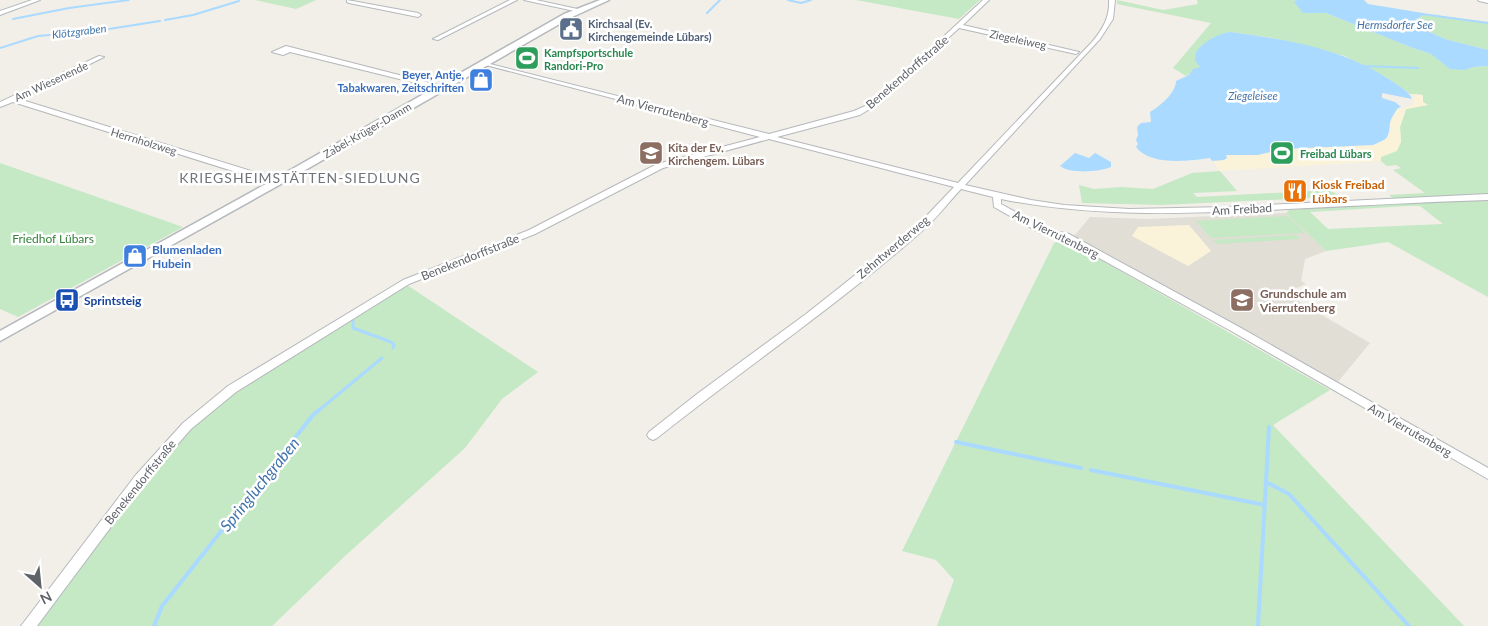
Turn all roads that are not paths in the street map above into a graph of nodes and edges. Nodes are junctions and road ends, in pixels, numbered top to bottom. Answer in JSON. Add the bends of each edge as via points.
{"nodes":[{"id":1,"x":38,"y":0,"type":"edge"},
{"id":2,"x":393,"y":0,"type":"edge"},
{"id":3,"x":514,"y":0,"type":"edge"},
{"id":4,"x":527,"y":0,"type":"edge"},
{"id":5,"x":606,"y":0,"type":"edge"},
{"id":6,"x":986,"y":0,"type":"edge"},
{"id":7,"x":1112,"y":0,"type":"edge"},
{"id":8,"x":1481,"y":0,"type":"edge"},
{"id":9,"x":350,"y":1,"type":"dead end"},
{"id":10,"x":1488,"y":1,"type":"edge"},
{"id":11,"x":378,"y":7,"type":"junction"},
{"id":12,"x":579,"y":10,"type":"junction"},
{"id":13,"x":0,"y":13,"type":"edge"},
{"id":14,"x":418,"y":15,"type":"dead end"},
{"id":15,"x":959,"y":26,"type":"junction"},
{"id":16,"x":436,"y":39,"type":"dead end"},
{"id":17,"x":289,"y":50,"type":"dead end"},
{"id":18,"x":1076,"y":52,"type":"dead end"},
{"id":19,"x":102,"y":57,"type":"dead end"},
{"id":20,"x":486,"y":61,"type":"junction"},
{"id":21,"x":444,"y":86,"type":"junction"},
{"id":22,"x":12,"y":99,"type":"junction"},
{"id":23,"x":0,"y":104,"type":"edge"},
{"id":24,"x":766,"y":137,"type":"junction"},
{"id":25,"x":277,"y":182,"type":"junction"},
{"id":26,"x":959,"y":186,"type":"junction"},
{"id":27,"x":997,"y":196,"type":"junction"},
{"id":28,"x":1488,"y":197,"type":"edge"},
{"id":29,"x":0,"y":337,"type":"edge"},
{"id":30,"x":653,"y":435,"type":"dead end"},
{"id":31,"x":1488,"y":474,"type":"edge"},
{"id":32,"x":28,"y":626,"type":"edge"}],
"edges":[{"from":1,"to":13,"type":"street"},
{"from":2,"to":11,"type":"street"},
{"from":3,"to":16,"type":"street"},
{"from":4,"to":12,"type":"street"},
{"from":5,"to":12,"type":"street","name":"Zabel-Krüger-Damm"},
{"from":6,"to":15,"type":"street","name":"Benekendorffstraße"},
{"from":7,"to":26,"type":"street","name":"Zehntwerderweg","via":[[1110,21],[1103,32]]},
{"from":8,"to":10,"type":"street"},
{"from":9,"to":11,"type":"street"},
{"from":11,"to":14,"type":"street"},
{"from":12,"to":20,"type":"street","name":"Zabel-Krüger-Damm"},
{"from":15,"to":18,"type":"street","name":"Ziegeleiweg"},
{"from":15,"to":24,"type":"street","name":"Benekendorffstraße","via":[[874,104],[849,116]]},
{"from":17,"to":21,"type":"street"},
{"from":19,"to":22,"type":"street","name":"Am Wiesenende"},
{"from":20,"to":21,"type":"street","name":"Zabel-Krüger-Damm"},
{"from":20,"to":24,"type":"street","name":"Am Vierrutenberg"},
{"from":21,"to":25,"type":"street","name":"Zabel-Krüger-Damm"},
{"from":22,"to":23,"type":"street","name":"Am Wiesenende"},
{"from":22,"to":25,"type":"street","name":"Herrnholzweg"},
{"from":24,"to":26,"type":"street","name":"Am Vierrutenberg"},
{"from":24,"to":32,"type":"street","name":"Benekendorffstraße","via":[[660,166],[532,232],[406,282],[232,388],[205,409],[139,480]]},
{"from":25,"to":29,"type":"street","name":"Zabel-Krüger-Damm"},
{"from":26,"to":27,"type":"street","name":"Am Vierrutenberg"},
{"from":26,"to":30,"type":"street","name":"Zehntwerderweg","via":[[912,234]]},
{"from":27,"to":28,"type":"street","name":"Am Freibad","via":[[1059,208],[1150,213]]},
{"from":27,"to":31,"type":"street","name":"Am Vierrutenberg","via":[[996,205],[1044,231],[1066,236]]}]}
